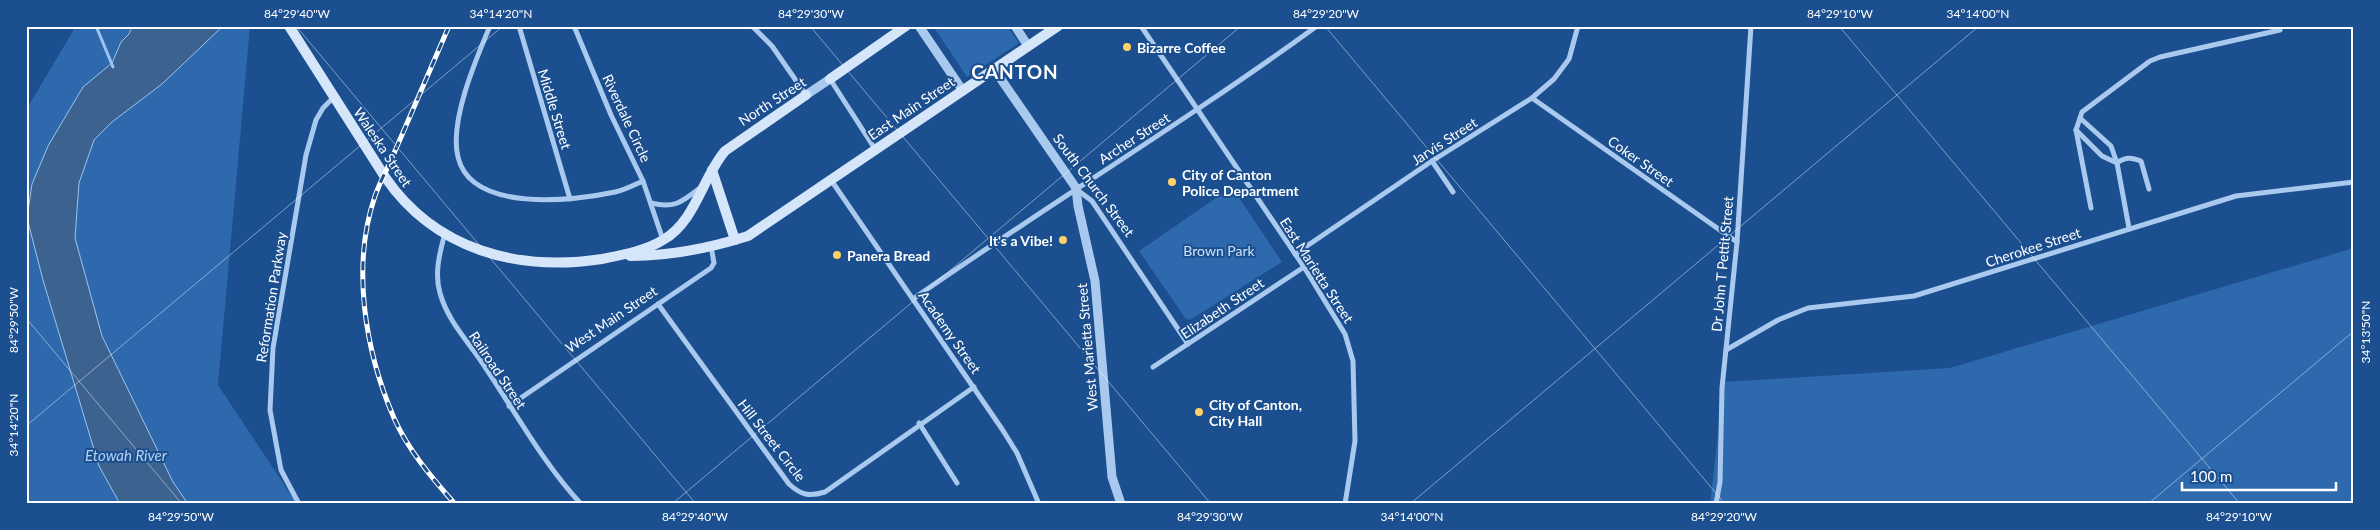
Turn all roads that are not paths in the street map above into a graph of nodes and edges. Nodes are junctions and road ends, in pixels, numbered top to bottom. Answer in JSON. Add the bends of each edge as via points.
{"nodes":[{"id":1,"x":290,"y":26,"type":"edge"},
{"id":2,"x":490,"y":26,"type":"edge"},
{"id":3,"x":519,"y":26,"type":"edge"},
{"id":4,"x":574,"y":26,"type":"edge"},
{"id":5,"x":752,"y":26,"type":"edge"},
{"id":6,"x":906,"y":26,"type":"edge"},
{"id":7,"x":919,"y":26,"type":"edge"},
{"id":8,"x":1015,"y":26,"type":"edge"},
{"id":9,"x":1058,"y":26,"type":"edge"},
{"id":10,"x":1141,"y":26,"type":"edge"},
{"id":11,"x":1317,"y":26,"type":"edge"},
{"id":12,"x":1578,"y":26,"type":"edge"},
{"id":13,"x":1751,"y":26,"type":"edge"},
{"id":14,"x":2280,"y":30,"type":"dead end"},
{"id":15,"x":1028,"y":46,"type":"junction"},
{"id":16,"x":994,"y":69,"type":"junction"},
{"id":17,"x":830,"y":79,"type":"junction"},
{"id":18,"x":963,"y":91,"type":"junction"},
{"id":19,"x":806,"y":95,"type":"junction"},
{"id":20,"x":334,"y":98,"type":"junction"},
{"id":21,"x":1532,"y":98,"type":"junction"},
{"id":22,"x":1197,"y":111,"type":"junction"},
{"id":23,"x":2080,"y":118,"type":"junction"},
{"id":24,"x":2076,"y":130,"type":"junction"},
{"id":25,"x":875,"y":149,"type":"junction"},
{"id":26,"x":1432,"y":162,"type":"junction"},
{"id":27,"x":2117,"y":163,"type":"junction"},
{"id":28,"x":712,"y":170,"type":"junction"},
{"id":29,"x":831,"y":180,"type":"junction"},
{"id":30,"x":643,"y":181,"type":"junction"},
{"id":31,"x":708,"y":181,"type":"junction"},
{"id":32,"x":2354,"y":182,"type":"edge"},
{"id":33,"x":1076,"y":188,"type":"junction"},
{"id":34,"x":2149,"y":189,"type":"dead end"},
{"id":35,"x":1453,"y":192,"type":"dead end"},
{"id":36,"x":570,"y":199,"type":"junction"},
{"id":37,"x":651,"y":203,"type":"junction"},
{"id":38,"x":2091,"y":208,"type":"dead end"},
{"id":39,"x":682,"y":224,"type":"joint"},
{"id":40,"x":2129,"y":228,"type":"junction"},
{"id":41,"x":445,"y":233,"type":"junction"},
{"id":42,"x":664,"y":240,"type":"junction"},
{"id":43,"x":735,"y":240,"type":"junction"},
{"id":44,"x":1737,"y":242,"type":"junction"},
{"id":45,"x":711,"y":246,"type":"junction"},
{"id":46,"x":1295,"y":254,"type":"junction"},
{"id":47,"x":624,"y":255,"type":"junction"},
{"id":48,"x":1304,"y":267,"type":"junction"},
{"id":49,"x":913,"y":299,"type":"junction"},
{"id":50,"x":658,"y":304,"type":"junction"},
{"id":51,"x":1188,"y":344,"type":"junction"},
{"id":52,"x":1726,"y":350,"type":"junction"},
{"id":53,"x":1154,"y":368,"type":"dead end"},
{"id":54,"x":974,"y":386,"type":"junction"},
{"id":55,"x":509,"y":406,"type":"junction"},
{"id":56,"x":919,"y":423,"type":"junction"},
{"id":57,"x":957,"y":483,"type":"dead end"},
{"id":58,"x":299,"y":504,"type":"edge"},
{"id":59,"x":581,"y":504,"type":"edge"},
{"id":60,"x":1039,"y":504,"type":"edge"},
{"id":61,"x":1121,"y":504,"type":"edge"},
{"id":62,"x":1345,"y":504,"type":"edge"},
{"id":63,"x":1716,"y":504,"type":"edge"}],
"edges":[{"from":1,"to":20,"type":"main road","name":"Waleska Street"},
{"from":2,"to":36,"type":"street","name":"Riverdale Circle","via":[[470,80],[456,132],[462,170],[474,182],[504,194],[545,201]]},
{"from":3,"to":36,"type":"street","name":"Middle Street"},
{"from":4,"to":30,"type":"street","name":"Riverdale Circle"},
{"from":5,"to":19,"type":"street","via":[[772,46]]},
{"from":6,"to":17,"type":"main road","name":"North Street"},
{"from":7,"to":18,"type":"street"},
{"from":8,"to":15,"type":"street"},
{"from":9,"to":15,"type":"main road","name":"East Main Street"},
{"from":10,"to":22,"type":"street","name":"East Marietta Street"},
{"from":11,"to":22,"type":"street","name":"Archer Street"},
{"from":12,"to":21,"type":"street","name":"Jarvis Street","via":[[1569,60],[1554,80]]},
{"from":13,"to":44,"type":"street","name":"Dr John T Pettit Street"},
{"from":14,"to":23,"type":"street","via":[[2150,61],[2082,112]]},
{"from":15,"to":16,"type":"main road","name":"East Main Street"},
{"from":16,"to":18,"type":"main road","name":"East Main Street"},
{"from":16,"to":33,"type":"street","name":"South Church Street"},
{"from":17,"to":19,"type":"street","name":"North Street"},
{"from":17,"to":25,"type":"street"},
{"from":18,"to":25,"type":"main road","name":"East Main Street"},
{"from":19,"to":28,"type":"main road","name":"North Street","via":[[736,141]]},
{"from":20,"to":41,"type":"main road","name":"Waleska Street","via":[[393,190],[418,214]]},
{"from":20,"to":58,"type":"street","name":"Reformation Parkway","via":[[316,120],[306,155],[273,348],[270,410],[281,470]]},
{"from":21,"to":26,"type":"street","name":"Jarvis Street"},
{"from":21,"to":44,"type":"street","name":"Coker Street"},
{"from":22,"to":33,"type":"street","name":"Archer Street"},
{"from":22,"to":46,"type":"street","name":"East Marietta Street"},
{"from":23,"to":24,"type":"street"},
{"from":23,"to":27,"type":"street","via":[[2111,146]]},
{"from":24,"to":27,"type":"street","via":[[2102,156]]},
{"from":24,"to":38,"type":"street"},
{"from":25,"to":29,"type":"main road","name":"East Main Street"},
{"from":26,"to":35,"type":"street"},
{"from":26,"to":46,"type":"street","name":"Jarvis Street"},
{"from":27,"to":34,"type":"street","via":[[2132,157],[2140,161]]},
{"from":27,"to":40,"type":"street"},
{"from":28,"to":31,"type":"main road","name":"North Street"},
{"from":28,"to":43,"type":"main road"},
{"from":29,"to":43,"type":"main road","via":[[766,225]]},
{"from":29,"to":49,"type":"street","name":"Academy Street"},
{"from":30,"to":36,"type":"street","name":"Riverdale Circle","via":[[617,192]]},
{"from":30,"to":37,"type":"street"},
{"from":31,"to":37,"type":"street","via":[[676,204]]},
{"from":31,"to":39,"type":"main road","name":"North Street"},
{"from":32,"to":40,"type":"street","name":"Cherokee Street","via":[[2236,196]]},
{"from":33,"to":49,"type":"street","name":"Archer Street"},
{"from":33,"to":51,"type":"street","name":"South Church Street","via":[[1092,201]]},
{"from":33,"to":61,"type":"street","name":"West Marietta Street","via":[[1095,280],[1112,477]]},
{"from":37,"to":42,"type":"street"},
{"from":39,"to":42,"type":"main road","name":"Waleska Street"},
{"from":40,"to":52,"type":"street","name":"Cherokee Street","via":[[1914,296],[1808,308],[1778,320]]},
{"from":41,"to":47,"type":"main road","name":"Waleska Street","via":[[497,257],[534,263],[585,262]]},
{"from":41,"to":55,"type":"street","name":"Railroad Street","via":[[437,270],[443,304]]},
{"from":42,"to":47,"type":"main road","name":"Waleska Street"},
{"from":43,"to":45,"type":"main road"},
{"from":44,"to":52,"type":"street","name":"Dr John T Pettit Street"},
{"from":45,"to":47,"type":"main road","via":[[649,256]]},
{"from":45,"to":50,"type":"street","name":"West Main Street","via":[[714,263],[711,268]]},
{"from":46,"to":48,"type":"street","name":"East Marietta Street"},
{"from":48,"to":51,"type":"street","name":"Elizabeth Street"},
{"from":48,"to":62,"type":"street","name":"East Marietta Street","via":[[1345,334],[1352,362],[1355,441]]},
{"from":49,"to":54,"type":"street","name":"Academy Street"},
{"from":50,"to":55,"type":"street","name":"West Main Street"},
{"from":50,"to":56,"type":"street","name":"Hill Street Circle","via":[[789,484],[799,493],[810,496],[825,492]]},
{"from":51,"to":53,"type":"street","name":"Elizabeth Street"},
{"from":52,"to":63,"type":"street","name":"Dr John T Pettit Street","via":[[1720,482]]},
{"from":54,"to":56,"type":"street","name":"Hill Street Circle"},
{"from":54,"to":60,"type":"street","name":"Academy Street","via":[[1017,453]]},
{"from":55,"to":59,"type":"street","name":"Railroad Street"},
{"from":56,"to":57,"type":"street"}]}
